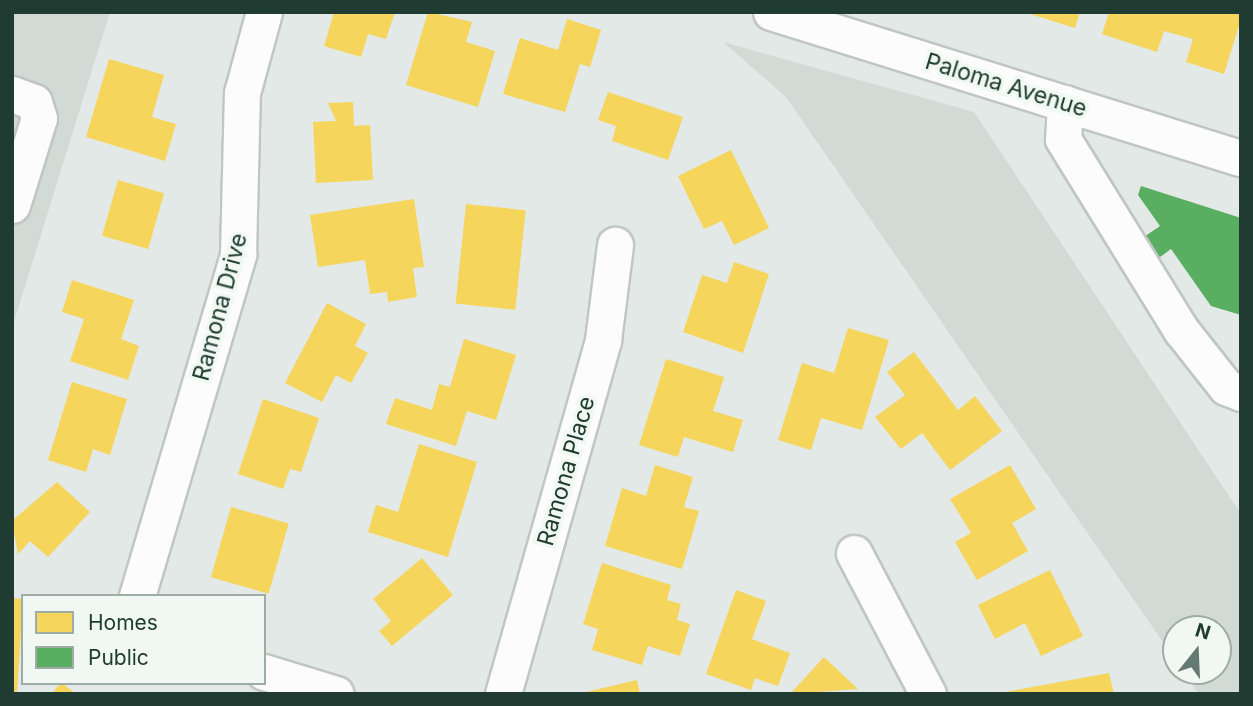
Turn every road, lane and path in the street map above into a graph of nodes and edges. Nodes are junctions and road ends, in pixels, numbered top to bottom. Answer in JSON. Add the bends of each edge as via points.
{"nodes":[{"id":1,"x":264,"y":12,"type":"edge"},
{"id":2,"x":771,"y":12,"type":"edge"},
{"id":3,"x":12,"y":94,"type":"edge"},
{"id":4,"x":1065,"y":103,"type":"junction"},
{"id":5,"x":1241,"y":158,"type":"edge"},
{"id":6,"x":12,"y":205,"type":"edge"},
{"id":7,"x":615,"y":245,"type":"dead end"},
{"id":8,"x":1241,"y":393,"type":"edge"},
{"id":9,"x":854,"y":553,"type":"dead end"},
{"id":10,"x":138,"y":594,"type":"edge"},
{"id":11,"x":266,"y":673,"type":"edge"},
{"id":12,"x":335,"y":694,"type":"edge"},
{"id":13,"x":503,"y":694,"type":"edge"},
{"id":14,"x":928,"y":694,"type":"edge"}],
"edges":[{"from":1,"to":10,"type":"street","name":"Ramona Drive","via":[[242,93],[238,254]]},
{"from":2,"to":4,"type":"street","name":"Paloma Avenue"},
{"from":3,"to":6,"type":"street","via":[[34,102],[39,118]]},
{"from":4,"to":5,"type":"street","name":"Paloma Avenue"},
{"from":4,"to":8,"type":"street","via":[[1063,139],[1181,330],[1226,387]]},
{"from":7,"to":13,"type":"street","name":"Ramona Place","via":[[603,340]]},
{"from":9,"to":14,"type":"street"},
{"from":11,"to":12,"type":"street"}]}
